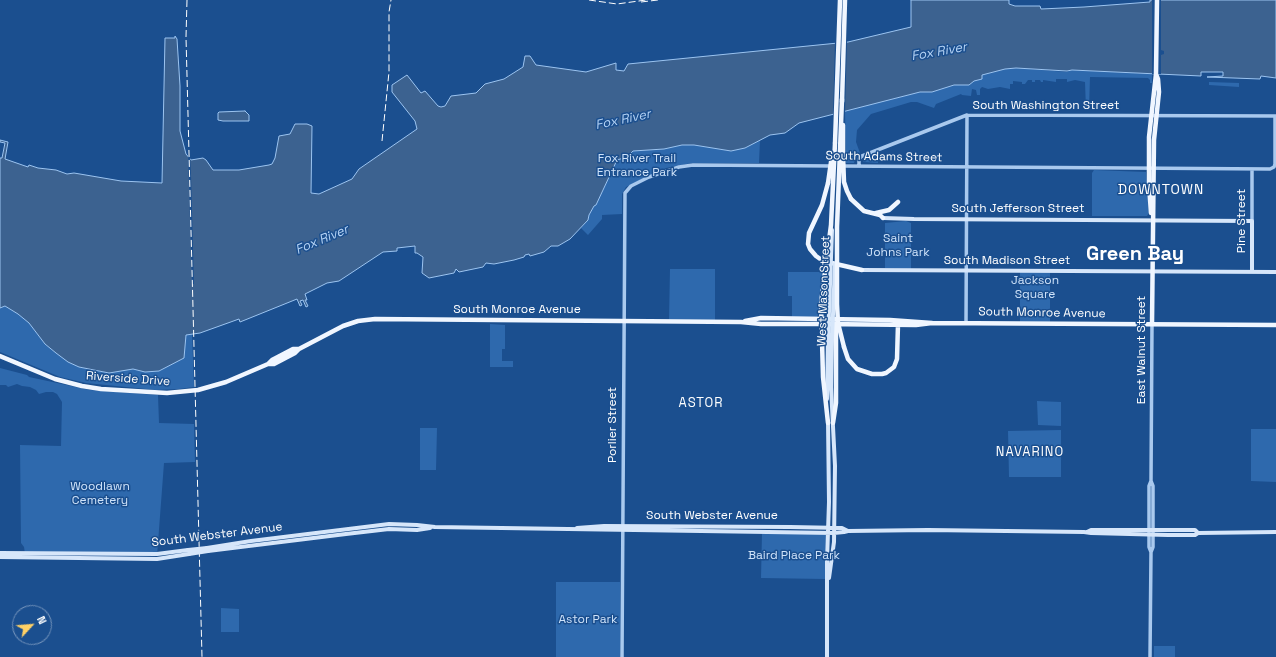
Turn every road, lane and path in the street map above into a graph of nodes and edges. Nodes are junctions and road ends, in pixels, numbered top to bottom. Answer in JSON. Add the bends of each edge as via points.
{"nodes":[{"id":1,"x":840,"y":0,"type":"edge"},
{"id":2,"x":847,"y":0,"type":"edge"},
{"id":3,"x":1157,"y":0,"type":"edge"},
{"id":4,"x":842,"y":99,"type":"junction"},
{"id":5,"x":967,"y":115,"type":"junction"},
{"id":6,"x":1154,"y":116,"type":"junction"},
{"id":7,"x":1276,"y":116,"type":"edge"},
{"id":8,"x":835,"y":144,"type":"junction"},
{"id":9,"x":859,"y":166,"type":"junction"},
{"id":10,"x":967,"y":168,"type":"junction"},
{"id":11,"x":1152,"y":168,"type":"junction"},
{"id":12,"x":1252,"y":169,"type":"junction"},
{"id":13,"x":625,"y":193,"type":"joint"},
{"id":14,"x":898,"y":202,"type":"dead end"},
{"id":15,"x":869,"y":213,"type":"junction"},
{"id":16,"x":883,"y":218,"type":"joint"},
{"id":17,"x":967,"y":219,"type":"junction"},
{"id":18,"x":1153,"y":220,"type":"junction"},
{"id":19,"x":1252,"y":221,"type":"junction"},
{"id":20,"x":831,"y":225,"type":"junction"},
{"id":21,"x":837,"y":227,"type":"junction"},
{"id":22,"x":862,"y":270,"type":"joint"},
{"id":23,"x":966,"y":271,"type":"junction"},
{"id":24,"x":1152,"y":272,"type":"junction"},
{"id":25,"x":1252,"y":272,"type":"junction"},
{"id":26,"x":1276,"y":272,"type":"edge"},
{"id":27,"x":624,"y":321,"type":"junction"},
{"id":28,"x":822,"y":322,"type":"junction"},
{"id":29,"x":836,"y":322,"type":"junction"},
{"id":30,"x":898,"y":322,"type":"junction"},
{"id":31,"x":966,"y":323,"type":"junction"},
{"id":32,"x":848,"y":324,"type":"junction"},
{"id":33,"x":1152,"y":324,"type":"junction"},
{"id":34,"x":1276,"y":325,"type":"edge"},
{"id":35,"x":830,"y":339,"type":"junction"},
{"id":36,"x":836,"y":355,"type":"junction"},
{"id":37,"x":0,"y":356,"type":"edge"},
{"id":38,"x":189,"y":391,"type":"joint"},
{"id":39,"x":831,"y":423,"type":"junction"},
{"id":40,"x":623,"y":528,"type":"junction"},
{"id":41,"x":829,"y":530,"type":"junction"},
{"id":42,"x":834,"y":530,"type":"junction"},
{"id":43,"x":1151,"y":532,"type":"junction"},
{"id":44,"x":1276,"y":532,"type":"edge"},
{"id":45,"x":188,"y":552,"type":"junction"},
{"id":46,"x":0,"y":553,"type":"edge"},
{"id":47,"x":0,"y":558,"type":"edge"},
{"id":48,"x":828,"y":582,"type":"junction"},
{"id":49,"x":622,"y":657,"type":"edge"},
{"id":50,"x":827,"y":657,"type":"edge"},
{"id":51,"x":1150,"y":657,"type":"edge"}],
"edges":[{"from":1,"to":8,"type":"main road","name":"West Mason Street"},
{"from":2,"to":4,"type":"main road","name":"West Mason Street"},
{"from":3,"to":6,"type":"main road","name":"East Walnut Street"},
{"from":4,"to":15,"type":"main road","bridge":true,"via":[[844,178],[847,192],[860,208]]},
{"from":4,"to":21,"type":"main road","name":"West Mason Street","bridge":true},
{"from":5,"to":6,"type":"street","name":"South Washington Street"},
{"from":5,"to":9,"type":"street","name":"South Washington Street","via":[[862,156],[859,159]]},
{"from":5,"to":10,"type":"street"},
{"from":6,"to":7,"type":"street","name":"South Washington Street"},
{"from":6,"to":11,"type":"main road","name":"East Walnut Street","via":[[1150,134]]},
{"from":7,"to":12,"type":"street","name":"South Adams Street","via":[[1274,167]]},
{"from":8,"to":20,"type":"main road","name":"West Mason Street","bridge":true},
{"from":8,"to":22,"type":"main road","bridge":true,"via":[[824,198],[810,230],[810,249],[823,261]]},
{"from":9,"to":10,"type":"street","name":"South Adams Street"},
{"from":9,"to":13,"type":"street","name":"South Adams Street","via":[[685,166],[649,177],[631,186]]},
{"from":10,"to":11,"type":"street","name":"South Adams Street"},
{"from":10,"to":17,"type":"street"},
{"from":11,"to":12,"type":"street","name":"South Adams Street"},
{"from":11,"to":18,"type":"main road","name":"East Walnut Street","via":[[1149,191]]},
{"from":12,"to":19,"type":"street","name":"Pine Street"},
{"from":13,"to":27,"type":"street","name":"Porlier Street"},
{"from":14,"to":15,"type":"main road","via":[[886,211]]},
{"from":15,"to":16,"type":"main road"},
{"from":16,"to":17,"type":"main road","name":"South Jefferson Street"},
{"from":17,"to":18,"type":"main road","name":"South Jefferson Street"},
{"from":17,"to":23,"type":"street"},
{"from":18,"to":19,"type":"main road","name":"South Jefferson Street"},
{"from":18,"to":24,"type":"main road","name":"East Walnut Street"},
{"from":19,"to":25,"type":"main road","name":"Pine Street"},
{"from":20,"to":28,"type":"main road","bridge":true,"via":[[821,301]]},
{"from":20,"to":35,"type":"main road","name":"West Mason Street","bridge":true},
{"from":21,"to":30,"type":"main road","bridge":true,"via":[[837,317],[844,347],[853,366],[872,374],[882,374],[893,368],[897,359]]},
{"from":21,"to":35,"type":"main road","name":"West Mason Street","bridge":true},
{"from":22,"to":23,"type":"main road","name":"South Madison Street"},
{"from":23,"to":24,"type":"main road","name":"South Madison Street"},
{"from":23,"to":31,"type":"street"},
{"from":24,"to":25,"type":"main road","name":"South Madison Street"},
{"from":24,"to":33,"type":"main road","name":"East Walnut Street"},
{"from":25,"to":26,"type":"main road","name":"South Madison Street"},
{"from":27,"to":28,"type":"main road","name":"South Monroe Avenue","via":[[741,322],[761,318]]},
{"from":27,"to":38,"type":"main road","name":"South Monroe Avenue","via":[[358,321],[343,326],[274,364],[268,364],[226,382]]},
{"from":27,"to":40,"type":"street","name":"Porlier Street"},
{"from":28,"to":29,"type":"main road","name":"South Monroe Avenue"},
{"from":28,"to":39,"type":"main road","via":[[823,382]]},
{"from":29,"to":30,"type":"main road","name":"South Monroe Avenue"},
{"from":29,"to":32,"type":"main road","name":"South Monroe Avenue"},
{"from":29,"to":36,"type":"main road"},
{"from":30,"to":31,"type":"main road","name":"South Monroe Avenue","via":[[916,325]]},
{"from":30,"to":32,"type":"main road","name":"South Monroe Avenue"},
{"from":31,"to":33,"type":"main road","name":"South Monroe Avenue"},
{"from":32,"to":36,"type":"main road","via":[[839,336]]},
{"from":33,"to":34,"type":"main road","name":"South Monroe Avenue"},
{"from":33,"to":43,"type":"street","name":"East Walnut Street"},
{"from":35,"to":39,"type":"main road","name":"West Mason Street","via":[[827,388]]},
{"from":36,"to":39,"type":"main road","via":[[836,403]]},
{"from":37,"to":38,"type":"main road","name":"Riverside Drive","via":[[55,379],[82,386],[155,393]]},
{"from":39,"to":41,"type":"main road","name":"West Mason Street"},
{"from":39,"to":42,"type":"main road","name":"West Mason Street","via":[[835,452]]},
{"from":40,"to":41,"type":"main road","name":"South Webster Avenue"},
{"from":40,"to":45,"type":"main road","name":"South Webster Avenue","bridge":true,"via":[[388,529]]},
{"from":40,"to":49,"type":"street","name":"Porlier Street"},
{"from":41,"to":42,"type":"main road","name":"South Webster Avenue"},
{"from":41,"to":48,"type":"main road","name":"West Mason Street"},
{"from":42,"to":43,"type":"main road","name":"South Webster Avenue","via":[[843,528],[848,531]]},
{"from":42,"to":48,"type":"main road","name":"West Mason Street"},
{"from":43,"to":44,"type":"main road","name":"South Webster Avenue"},
{"from":43,"to":51,"type":"street","name":"East Walnut Street","via":[[1153,547]]},
{"from":45,"to":46,"type":"main road","name":"South Webster Avenue"},
{"from":45,"to":47,"type":"main road","name":"South Webster Avenue","via":[[157,559]]},
{"from":48,"to":50,"type":"main road"}]}
